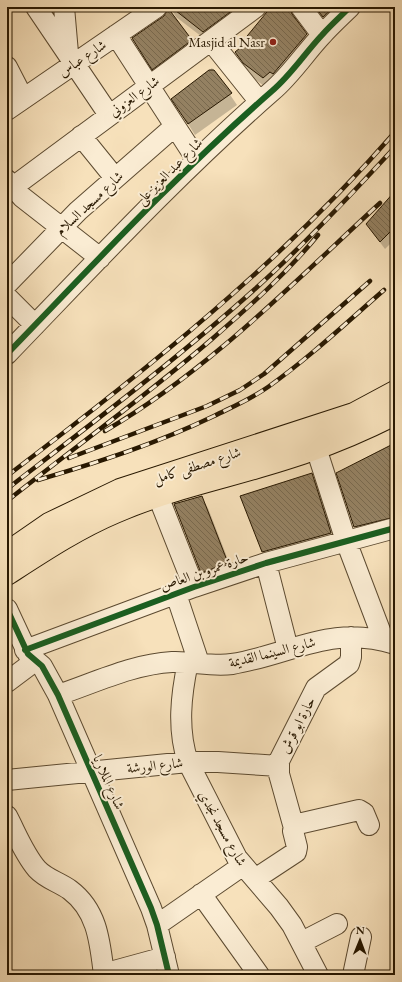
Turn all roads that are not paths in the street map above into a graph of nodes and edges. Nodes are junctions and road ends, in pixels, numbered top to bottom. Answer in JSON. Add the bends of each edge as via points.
{"nodes":[{"id":1,"x":36,"y":7,"type":"edge"},
{"id":2,"x":64,"y":7,"type":"edge"},
{"id":3,"x":157,"y":7,"type":"edge"},
{"id":4,"x":256,"y":7,"type":"edge"},
{"id":5,"x":301,"y":7,"type":"edge"},
{"id":6,"x":350,"y":7,"type":"edge"},
{"id":7,"x":116,"y":35,"type":"junction"},
{"id":8,"x":322,"y":35,"type":"junction"},
{"id":9,"x":210,"y":40,"type":"junction"},
{"id":10,"x":71,"y":60,"type":"junction"},
{"id":11,"x":7,"y":67,"type":"edge"},
{"id":12,"x":149,"y":86,"type":"junction"},
{"id":13,"x":23,"y":98,"type":"junction"},
{"id":14,"x":259,"y":101,"type":"junction"},
{"id":15,"x":7,"y":110,"type":"edge"},
{"id":16,"x":109,"y":115,"type":"junction"},
{"id":17,"x":175,"y":126,"type":"junction"},
{"id":18,"x":81,"y":136,"type":"junction"},
{"id":19,"x":197,"y":160,"type":"junction"},
{"id":20,"x":115,"y":178,"type":"junction"},
{"id":21,"x":10,"y":183,"type":"edge"},
{"id":22,"x":60,"y":228,"type":"junction"},
{"id":23,"x":100,"y":258,"type":"junction"},
{"id":24,"x":7,"y":284,"type":"edge"},
{"id":25,"x":7,"y":297,"type":"edge"},
{"id":26,"x":35,"y":325,"type":"junction"},
{"id":27,"x":7,"y":354,"type":"edge"},
{"id":28,"x":395,"y":392,"type":"edge"},
{"id":29,"x":395,"y":414,"type":"edge"},
{"id":30,"x":316,"y":448,"type":"junction"},
{"id":31,"x":158,"y":496,"type":"junction"},
{"id":32,"x":395,"y":528,"type":"edge"},
{"id":33,"x":346,"y":541,"type":"junction"},
{"id":34,"x":7,"y":553,"type":"edge"},
{"id":35,"x":266,"y":563,"type":"junction"},
{"id":36,"x":7,"y":574,"type":"edge"},
{"id":37,"x":185,"y":590,"type":"junction"},
{"id":38,"x":7,"y":609,"type":"edge"},
{"id":39,"x":351,"y":637,"type":"junction"},
{"id":40,"x":389,"y":643,"type":"edge"},
{"id":41,"x":288,"y":649,"type":"junction"},
{"id":42,"x":30,"y":655,"type":"junction"},
{"id":43,"x":194,"y":663,"type":"junction"},
{"id":44,"x":7,"y":682,"type":"edge"},
{"id":45,"x":58,"y":695,"type":"junction"},
{"id":46,"x":188,"y":762,"type":"junction"},
{"id":47,"x":279,"y":766,"type":"junction"},
{"id":48,"x":91,"y":772,"type":"junction"},
{"id":49,"x":7,"y":780,"type":"edge"},
{"id":50,"x":7,"y":816,"type":"edge"},
{"id":51,"x":369,"y":825,"type":"dead end"},
{"id":52,"x":294,"y":828,"type":"junction"},
{"id":53,"x":249,"y":873,"type":"junction"},
{"id":54,"x":202,"y":894,"type":"junction"},
{"id":55,"x":337,"y":924,"type":"dead end"},
{"id":56,"x":157,"y":925,"type":"junction"},
{"id":57,"x":361,"y":937,"type":"dead end"},
{"id":58,"x":302,"y":942,"type":"junction"},
{"id":59,"x":167,"y":966,"type":"edge"},
{"id":60,"x":104,"y":974,"type":"edge"},
{"id":61,"x":259,"y":975,"type":"edge"},
{"id":62,"x":318,"y":975,"type":"edge"},
{"id":63,"x":353,"y":975,"type":"edge"}],
"edges":[{"from":1,"to":10,"type":"street"},
{"from":2,"to":10,"type":"street"},
{"from":3,"to":7,"type":"street","name":"شارع عباس"},
{"from":4,"to":9,"type":"street","name":"شارع العزوني"},
{"from":5,"to":8,"type":"street"},
{"from":6,"to":8,"type":"street","name":"شارع عبد العزيز على"},
{"from":7,"to":10,"type":"street","name":"شارع عباس"},
{"from":7,"to":12,"type":"street"},
{"from":8,"to":14,"type":"street","name":"شارع عبد العزيز على","via":[[287,76]]},
{"from":9,"to":12,"type":"street","name":"شارع العزوني"},
{"from":9,"to":14,"type":"street"},
{"from":10,"to":13,"type":"street","name":"شارع عباس"},
{"from":10,"to":16,"type":"street"},
{"from":11,"to":13,"type":"street"},
{"from":12,"to":16,"type":"street","name":"شارع العزوني"},
{"from":12,"to":17,"type":"street"},
{"from":13,"to":15,"type":"street","name":"شارع عباس"},
{"from":14,"to":19,"type":"street","name":"شارع عبد العزيز على"},
{"from":16,"to":18,"type":"street","name":"شارع العزوني"},
{"from":17,"to":19,"type":"street"},
{"from":17,"to":20,"type":"street","name":"شارع مسجد السلام"},
{"from":18,"to":20,"type":"street"},
{"from":18,"to":21,"type":"street","name":"شارع العزوني"},
{"from":19,"to":23,"type":"street","name":"شارع عبد العزيز على"},
{"from":20,"to":22,"type":"street","name":"شارع مسجد السلام"},
{"from":21,"to":22,"type":"street"},
{"from":22,"to":23,"type":"street"},
{"from":22,"to":24,"type":"street","name":"شارع مسجد السلام"},
{"from":23,"to":26,"type":"street","name":"شارع عبد العزيز على"},
{"from":25,"to":26,"type":"street"},
{"from":26,"to":27,"type":"street","name":"شارع عبد العزيز على"},
{"from":28,"to":34,"type":"main road","name":"شارع مصطفى كامل","via":[[354,414],[120,490],[49,524]]},
{"from":29,"to":30,"type":"main road","name":"شارع مصطفى كامل","via":[[364,430]]},
{"from":30,"to":31,"type":"main road","name":"شارع مصطفى كامل"},
{"from":30,"to":33,"type":"street"},
{"from":31,"to":36,"type":"main road","name":"شارع مصطفى كامل","via":[[114,512],[54,544]]},
{"from":31,"to":37,"type":"street"},
{"from":32,"to":33,"type":"street","name":"حارة عمرو بن العاص"},
{"from":33,"to":35,"type":"street","name":"حارة عمرو بن العاص"},
{"from":33,"to":40,"type":"street"},
{"from":35,"to":37,"type":"street","name":"حارة عمرو بن العاص"},
{"from":35,"to":41,"type":"street"},
{"from":37,"to":42,"type":"street","name":"حارة عمرو بن العاص"},
{"from":37,"to":43,"type":"street"},
{"from":38,"to":42,"type":"street","name":"شارع الملاريا"},
{"from":39,"to":40,"type":"street","name":"شارع السينما القديمة"},
{"from":39,"to":41,"type":"street","name":"شارع السينما القديمة","via":[[311,642]]},
{"from":39,"to":47,"type":"street","name":"حارة ابو قرش","via":[[349,664],[316,688],[281,756]]},
{"from":41,"to":43,"type":"street","name":"شارع السينما القديمة","via":[[230,664]]},
{"from":42,"to":44,"type":"street","name":"حارة عمرو بن العاص"},
{"from":42,"to":45,"type":"street","name":"شارع الملاريا","via":[[42,666]]},
{"from":43,"to":45,"type":"street","name":"شارع السينما القديمة","via":[[171,662],[138,668]]},
{"from":43,"to":46,"type":"street","name":"شارع مسجد نجدي","via":[[184,680],[181,715],[184,750]]},
{"from":45,"to":48,"type":"street","name":"شارع الملاريا"},
{"from":46,"to":47,"type":"street","name":"شارع الورشة"},
{"from":46,"to":48,"type":"street","name":"شارع الورشة"},
{"from":46,"to":53,"type":"street","name":"شارع مسجد نجدي"},
{"from":47,"to":52,"type":"street","name":"حارة ابو قرش"},
{"from":48,"to":49,"type":"street","name":"شارع الورشة"},
{"from":48,"to":56,"type":"street","name":"شارع الملاريا"},
{"from":50,"to":60,"type":"street","via":[[37,869],[70,890],[84,903],[98,935]]},
{"from":51,"to":52,"type":"street","via":[[364,813],[359,810],[298,824]]},
{"from":52,"to":53,"type":"street","name":"حارة ابو قرش","via":[[296,852]]},
{"from":53,"to":54,"type":"street"},
{"from":53,"to":58,"type":"street","name":"شارع مسجد نجدي","via":[[279,907]]},
{"from":54,"to":56,"type":"street"},
{"from":54,"to":61,"type":"street"},
{"from":55,"to":58,"type":"street"},
{"from":56,"to":59,"type":"street","name":"شارع الملاريا"},
{"from":57,"to":63,"type":"street"},
{"from":58,"to":62,"type":"street","name":"شارع مسجد نجدي"},
{"from":59,"to":60,"type":"street"}]}
